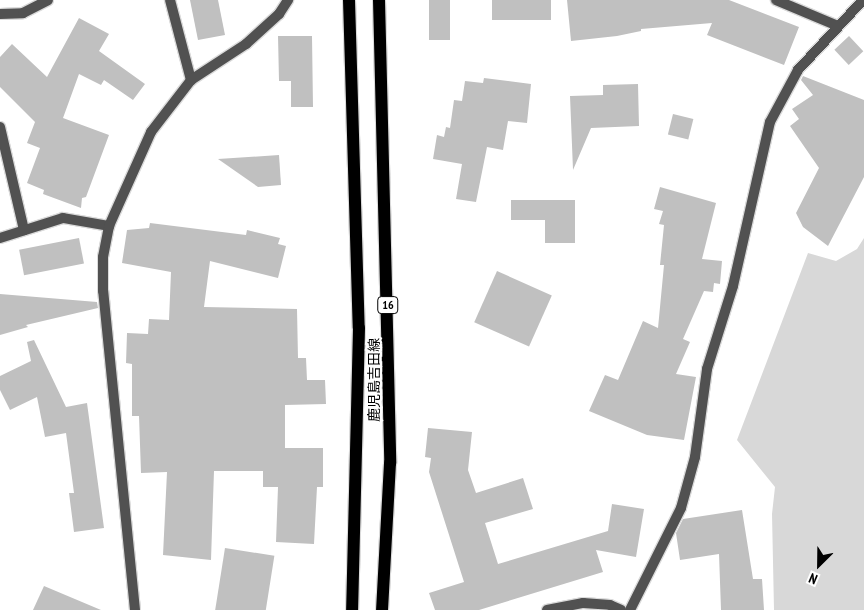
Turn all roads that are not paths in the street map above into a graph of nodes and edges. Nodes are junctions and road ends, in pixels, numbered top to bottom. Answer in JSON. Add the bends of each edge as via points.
{"nodes":[{"id":1,"x":48,"y":0,"type":"edge"},
{"id":2,"x":170,"y":0,"type":"edge"},
{"id":3,"x":288,"y":0,"type":"edge"},
{"id":4,"x":349,"y":0,"type":"edge"},
{"id":5,"x":379,"y":0,"type":"edge"},
{"id":6,"x":776,"y":0,"type":"edge"},
{"id":7,"x":863,"y":0,"type":"edge"},
{"id":8,"x":0,"y":14,"type":"edge"},
{"id":9,"x":838,"y":26,"type":"junction"},
{"id":10,"x":191,"y":80,"type":"junction"},
{"id":11,"x":0,"y":127,"type":"edge"},
{"id":12,"x":109,"y":226,"type":"junction"},
{"id":13,"x":24,"y":230,"type":"junction"},
{"id":14,"x":0,"y":238,"type":"edge"},
{"id":15,"x":135,"y":610,"type":"edge"},
{"id":16,"x":352,"y":610,"type":"edge"},
{"id":17,"x":382,"y":610,"type":"edge"},
{"id":18,"x":547,"y":610,"type":"edge"},
{"id":19,"x":622,"y":610,"type":"edge"},
{"id":20,"x":630,"y":610,"type":"edge"}],
"edges":[{"from":1,"to":8,"type":"street","via":[[23,13]]},
{"from":2,"to":10,"type":"street"},
{"from":3,"to":10,"type":"street","via":[[279,14],[246,44]]},
{"from":4,"to":16,"type":"main road","name":"鹿児島吉田線","number":"16","via":[[359,328]]},
{"from":5,"to":17,"type":"main road","name":"鹿児島吉田線","number":"16","via":[[390,464]]},
{"from":6,"to":9,"type":"street"},
{"from":7,"to":9,"type":"street"},
{"from":9,"to":20,"type":"street","via":[[798,70],[770,122],[733,286],[707,369],[695,457],[681,508]]},
{"from":10,"to":12,"type":"street","via":[[151,132]]},
{"from":11,"to":13,"type":"street"},
{"from":12,"to":13,"type":"street","via":[[64,218]]},
{"from":12,"to":15,"type":"street","via":[[103,257],[103,291]]},
{"from":13,"to":14,"type":"street"},
{"from":18,"to":19,"type":"street","via":[[583,603],[610,605]]}]}
